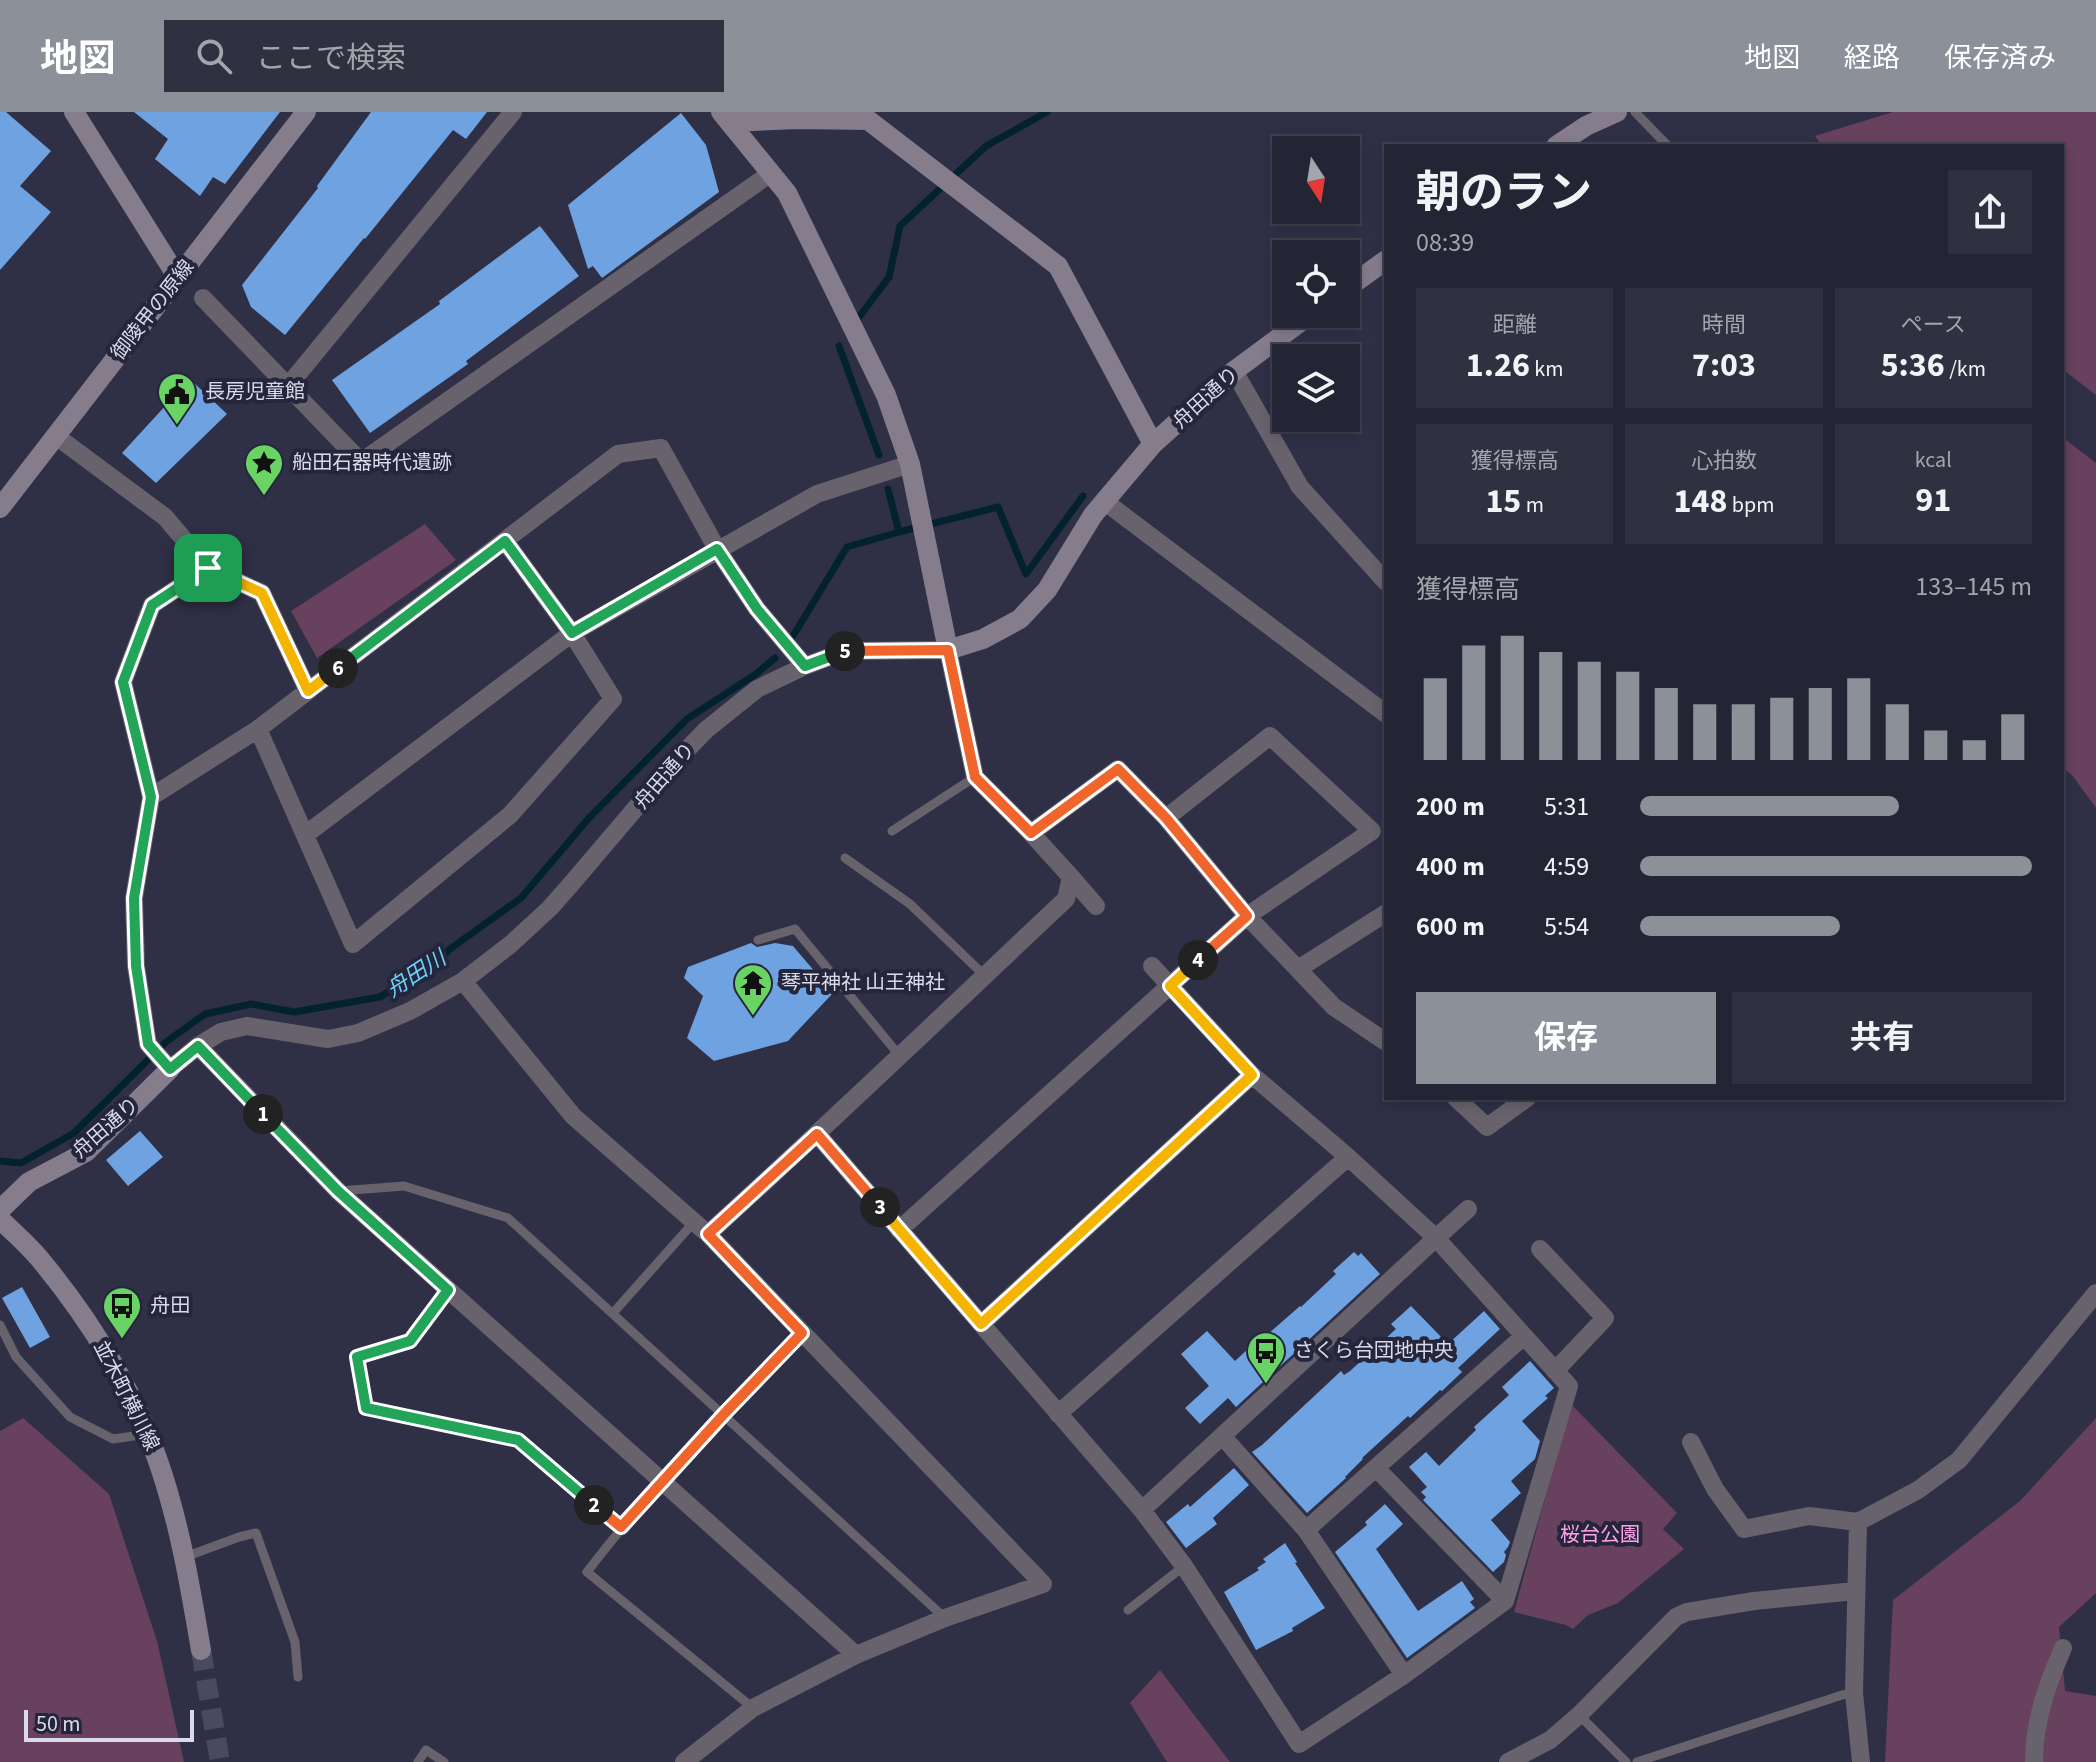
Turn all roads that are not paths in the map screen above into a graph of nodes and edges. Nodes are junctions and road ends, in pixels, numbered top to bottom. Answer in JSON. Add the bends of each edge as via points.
{"nodes":[{"id":1,"x":74,"y":112,"type":"edge"},
{"id":2,"x":306,"y":112,"type":"edge"},
{"id":3,"x":513,"y":112,"type":"edge"},
{"id":4,"x":1617,"y":112,"type":"edge"},
{"id":5,"x":1635,"y":112,"type":"edge"},
{"id":6,"x":725,"y":117,"type":"edge"},
{"id":7,"x":1559,"y":144,"type":"edge"},
{"id":8,"x":1666,"y":144,"type":"edge"},
{"id":9,"x":771,"y":173,"type":"junction"},
{"id":10,"x":1384,"y":261,"type":"edge"},
{"id":11,"x":178,"y":278,"type":"junction"},
{"id":12,"x":1360,"y":279,"type":"edge"},
{"id":13,"x":203,"y":298,"type":"dead end"},
{"id":14,"x":1292,"y":328,"type":"edge"},
{"id":15,"x":1234,"y":371,"type":"junction"},
{"id":16,"x":288,"y":386,"type":"junction"},
{"id":17,"x":56,"y":436,"type":"junction"},
{"id":18,"x":1153,"y":444,"type":"junction"},
{"id":19,"x":910,"y":464,"type":"junction"},
{"id":20,"x":1104,"y":501,"type":"junction"},
{"id":21,"x":0,"y":508,"type":"edge"},
{"id":22,"x":505,"y":541,"type":"junction"},
{"id":23,"x":717,"y":549,"type":"junction"},
{"id":24,"x":208,"y":568,"type":"junction"},
{"id":25,"x":1384,"y":580,"type":"edge"},
{"id":26,"x":572,"y":633,"type":"junction"},
{"id":27,"x":948,"y":650,"type":"junction"},
{"id":28,"x":805,"y":666,"type":"junction"},
{"id":29,"x":308,"y":691,"type":"junction"},
{"id":30,"x":1384,"y":712,"type":"edge"},
{"id":31,"x":258,"y":729,"type":"junction"},
{"id":32,"x":975,"y":777,"type":"junction"},
{"id":33,"x":151,"y":797,"type":"junction"},
{"id":34,"x":1166,"y":818,"type":"junction"},
{"id":35,"x":892,"y":831,"type":"dead end"},
{"id":36,"x":1031,"y":833,"type":"junction"},
{"id":37,"x":305,"y":835,"type":"junction"},
{"id":38,"x":845,"y":858,"type":"dead end"},
{"id":39,"x":1071,"y":877,"type":"junction"},
{"id":40,"x":1096,"y":906,"type":"dead end"},
{"id":41,"x":1384,"y":914,"type":"edge"},
{"id":42,"x":1247,"y":916,"type":"junction"},
{"id":43,"x":758,"y":940,"type":"dead end"},
{"id":44,"x":1152,"y":966,"type":"dead end"},
{"id":45,"x":1298,"y":969,"type":"junction"},
{"id":46,"x":985,"y":976,"type":"junction"},
{"id":47,"x":463,"y":981,"type":"junction"},
{"id":48,"x":1170,"y":986,"type":"junction"},
{"id":49,"x":1384,"y":1041,"type":"edge"},
{"id":50,"x":198,"y":1046,"type":"junction"},
{"id":51,"x":899,"y":1055,"type":"junction"},
{"id":52,"x":168,"y":1066,"type":"junction"},
{"id":53,"x":1252,"y":1075,"type":"junction"},
{"id":54,"x":1458,"y":1100,"type":"edge"},
{"id":55,"x":1524,"y":1100,"type":"edge"},
{"id":56,"x":817,"y":1134,"type":"junction"},
{"id":57,"x":1348,"y":1157,"type":"junction"},
{"id":58,"x":338,"y":1191,"type":"junction"},
{"id":59,"x":1468,"y":1209,"type":"dead end"},
{"id":60,"x":0,"y":1210,"type":"edge"},
{"id":61,"x":0,"y":1219,"type":"edge"},
{"id":62,"x":701,"y":1228,"type":"junction"},
{"id":63,"x":899,"y":1230,"type":"junction"},
{"id":64,"x":1436,"y":1238,"type":"junction"},
{"id":65,"x":1540,"y":1249,"type":"dead end"},
{"id":66,"x":448,"y":1290,"type":"junction"},
{"id":67,"x":2096,"y":1293,"type":"edge"},
{"id":68,"x":613,"y":1313,"type":"junction"},
{"id":69,"x":981,"y":1324,"type":"junction"},
{"id":70,"x":0,"y":1325,"type":"edge"},
{"id":71,"x":802,"y":1333,"type":"junction"},
{"id":72,"x":1524,"y":1336,"type":"junction"},
{"id":73,"x":1555,"y":1371,"type":"junction"},
{"id":74,"x":724,"y":1414,"type":"junction"},
{"id":75,"x":1058,"y":1414,"type":"junction"},
{"id":76,"x":147,"y":1434,"type":"junction"},
{"id":77,"x":1223,"y":1437,"type":"junction"},
{"id":78,"x":1691,"y":1442,"type":"dead end"},
{"id":79,"x":1376,"y":1468,"type":"junction"},
{"id":80,"x":662,"y":1481,"type":"junction"},
{"id":81,"x":1142,"y":1510,"type":"junction"},
{"id":82,"x":1858,"y":1522,"type":"junction"},
{"id":83,"x":621,"y":1527,"type":"junction"},
{"id":84,"x":1306,"y":1530,"type":"junction"},
{"id":85,"x":185,"y":1557,"type":"junction"},
{"id":86,"x":1184,"y":1566,"type":"junction"},
{"id":87,"x":1855,"y":1591,"type":"junction"},
{"id":88,"x":1505,"y":1601,"type":"junction"},
{"id":89,"x":1128,"y":1610,"type":"dead end"},
{"id":90,"x":945,"y":1618,"type":"junction"},
{"id":91,"x":2063,"y":1648,"type":"dead end"},
{"id":92,"x":201,"y":1650,"type":"tunnel mouth"},
{"id":93,"x":856,"y":1655,"type":"junction"},
{"id":94,"x":1404,"y":1675,"type":"junction"},
{"id":95,"x":298,"y":1677,"type":"dead end"},
{"id":96,"x":1854,"y":1693,"type":"junction"},
{"id":97,"x":753,"y":1708,"type":"junction"},
{"id":98,"x":1579,"y":1715,"type":"junction"},
{"id":99,"x":418,"y":1762,"type":"edge"},
{"id":100,"x":444,"y":1762,"type":"edge"},
{"id":101,"x":684,"y":1762,"type":"edge"},
{"id":102,"x":1508,"y":1762,"type":"edge"},
{"id":103,"x":1626,"y":1762,"type":"edge"},
{"id":104,"x":1637,"y":1762,"type":"edge"},
{"id":105,"x":1861,"y":1762,"type":"edge"},
{"id":106,"x":2034,"y":1762,"type":"edge"}],
"edges":[{"from":1,"to":11,"type":"street"},
{"from":2,"to":11,"type":"street","name":"御陵甲の原線"},
{"from":3,"to":16,"type":"street"},
{"from":4,"to":7,"type":"street"},
{"from":5,"to":8,"type":"lane"},
{"from":6,"to":9,"type":"street"},
{"from":6,"to":18,"type":"street","via":[[868,120],[961,191],[1058,266]]},
{"from":9,"to":16,"type":"street","via":[[361,462]]},
{"from":9,"to":19,"type":"street","via":[[787,193],[886,395]]},
{"from":10,"to":12,"type":"street"},
{"from":11,"to":17,"type":"street","name":"御陵甲の原線"},
{"from":13,"to":16,"type":"street"},
{"from":14,"to":15,"type":"street","name":"舟田通り"},
{"from":15,"to":18,"type":"street","name":"舟田通り"},
{"from":15,"to":25,"type":"street","via":[[1300,487]]},
{"from":17,"to":21,"type":"street","name":"御陵甲の原線"},
{"from":17,"to":24,"type":"street","via":[[165,517]]},
{"from":18,"to":20,"type":"street","name":"舟田通り"},
{"from":19,"to":23,"type":"street","via":[[817,494]]},
{"from":19,"to":27,"type":"street"},
{"from":20,"to":27,"type":"street","name":"舟田通り","via":[[1047,590],[1020,619]]},
{"from":20,"to":30,"type":"street"},
{"from":22,"to":23,"type":"street","via":[[618,454],[661,448]]},
{"from":22,"to":26,"type":"street"},
{"from":22,"to":29,"type":"street"},
{"from":23,"to":26,"type":"street"},
{"from":23,"to":28,"type":"street","via":[[757,609]]},
{"from":24,"to":29,"type":"street","via":[[262,593]]},
{"from":24,"to":33,"type":"street","via":[[152,605],[123,682]]},
{"from":26,"to":37,"type":"street"},
{"from":26,"to":37,"type":"street","via":[[613,699],[510,815],[353,944]]},
{"from":27,"to":28,"type":"street","name":"舟田通り","via":[[845,651]]},
{"from":27,"to":32,"type":"street"},
{"from":28,"to":47,"type":"street","name":"舟田通り","via":[[757,689],[706,730],[550,908]]},
{"from":29,"to":31,"type":"street"},
{"from":31,"to":33,"type":"street"},
{"from":31,"to":37,"type":"street"},
{"from":32,"to":35,"type":"lane"},
{"from":32,"to":36,"type":"street"},
{"from":33,"to":52,"type":"street","via":[[134,898],[136,966],[148,1044]]},
{"from":34,"to":36,"type":"street","via":[[1118,769]]},
{"from":34,"to":42,"type":"street"},
{"from":34,"to":42,"type":"street","via":[[1270,736],[1372,831]]},
{"from":36,"to":39,"type":"street"},
{"from":38,"to":46,"type":"lane","via":[[910,904]]},
{"from":39,"to":40,"type":"street"},
{"from":39,"to":46,"type":"street","via":[[1066,899]]},
{"from":41,"to":45,"type":"street"},
{"from":42,"to":45,"type":"street"},
{"from":42,"to":48,"type":"street"},
{"from":43,"to":51,"type":"lane","via":[[795,929]]},
{"from":44,"to":48,"type":"street"},
{"from":45,"to":49,"type":"street","via":[[1334,1007]]},
{"from":46,"to":51,"type":"street"},
{"from":47,"to":50,"type":"street","name":"舟田通り","via":[[358,1033],[328,1039],[247,1026],[221,1032]]},
{"from":47,"to":62,"type":"street","via":[[573,1116]]},
{"from":48,"to":53,"type":"street"},
{"from":48,"to":63,"type":"street"},
{"from":50,"to":52,"type":"street","name":"舟田通り"},
{"from":50,"to":58,"type":"street"},
{"from":51,"to":56,"type":"street"},
{"from":52,"to":60,"type":"street","name":"舟田通り","via":[[86,1152],[29,1182]]},
{"from":53,"to":57,"type":"street"},
{"from":53,"to":69,"type":"street"},
{"from":54,"to":55,"type":"street","via":[[1487,1127]]},
{"from":56,"to":62,"type":"street"},
{"from":56,"to":63,"type":"street"},
{"from":57,"to":64,"type":"street"},
{"from":57,"to":75,"type":"street"},
{"from":58,"to":66,"type":"street"},
{"from":58,"to":68,"type":"lane","via":[[404,1186],[508,1218]]},
{"from":59,"to":64,"type":"street"},
{"from":61,"to":76,"type":"street","name":"並木町横川線","via":[[37,1256],[92,1329]]},
{"from":62,"to":68,"type":"lane"},
{"from":62,"to":71,"type":"street"},
{"from":63,"to":69,"type":"street"},
{"from":64,"to":72,"type":"street"},
{"from":64,"to":77,"type":"street"},
{"from":65,"to":73,"type":"street","via":[[1605,1318]]},
{"from":66,"to":80,"type":"street"},
{"from":66,"to":83,"type":"lane","via":[[410,1341],[357,1357],[366,1408],[518,1440]]},
{"from":67,"to":82,"type":"street","via":[[1959,1460],[1918,1490]]},
{"from":68,"to":74,"type":"lane"},
{"from":69,"to":75,"type":"street"},
{"from":70,"to":76,"type":"lane","via":[[16,1357],[70,1417],[113,1439]]},
{"from":71,"to":74,"type":"lane"},
{"from":71,"to":90,"type":"street","via":[[1043,1584]]},
{"from":72,"to":73,"type":"street"},
{"from":72,"to":79,"type":"street"},
{"from":73,"to":88,"type":"street","via":[[1569,1386]]},
{"from":74,"to":80,"type":"lane"},
{"from":74,"to":90,"type":"lane"},
{"from":75,"to":81,"type":"street"},
{"from":76,"to":85,"type":"street","name":"並木町横川線"},
{"from":77,"to":81,"type":"street"},
{"from":77,"to":84,"type":"street"},
{"from":78,"to":82,"type":"street","via":[[1744,1529],[1809,1516]]},
{"from":79,"to":84,"type":"street"},
{"from":79,"to":88,"type":"street"},
{"from":80,"to":83,"type":"lane"},
{"from":80,"to":93,"type":"street"},
{"from":81,"to":86,"type":"street"},
{"from":82,"to":87,"type":"street"},
{"from":83,"to":97,"type":"lane","via":[[587,1572]]},
{"from":84,"to":94,"type":"street"},
{"from":85,"to":92,"type":"street","name":"並木町横川線"},
{"from":85,"to":95,"type":"lane","via":[[256,1533],[295,1642]]},
{"from":86,"to":89,"type":"lane"},
{"from":86,"to":94,"type":"street","via":[[1299,1744]]},
{"from":87,"to":96,"type":"street"},
{"from":87,"to":98,"type":"street","via":[[1687,1612]]},
{"from":88,"to":94,"type":"street"},
{"from":90,"to":93,"type":"street"},
{"from":91,"to":106,"type":"street","via":[[2046,1687]]},
{"from":93,"to":97,"type":"street"},
{"from":96,"to":104,"type":"lane"},
{"from":96,"to":105,"type":"street"},
{"from":97,"to":101,"type":"street"},
{"from":98,"to":102,"type":"street","via":[[1550,1740]]},
{"from":98,"to":103,"type":"lane"},
{"from":99,"to":100,"type":"lane","via":[[426,1750]]}]}
